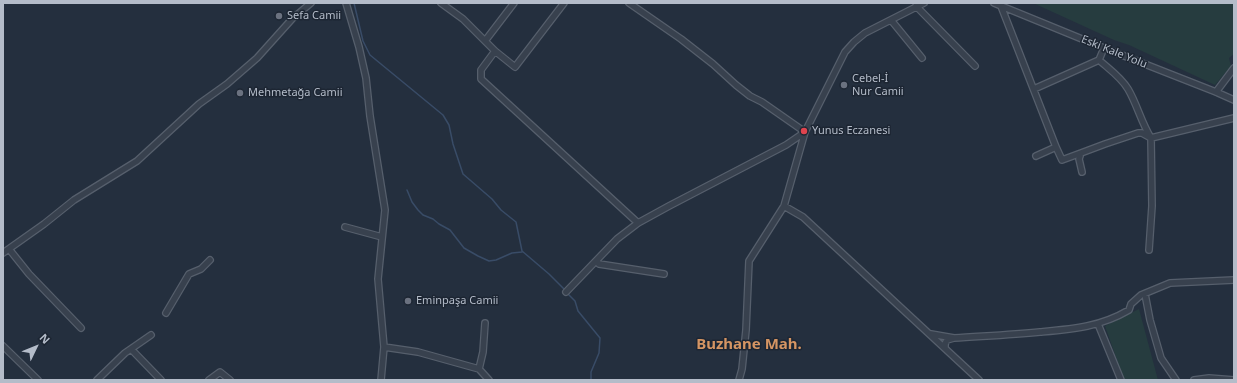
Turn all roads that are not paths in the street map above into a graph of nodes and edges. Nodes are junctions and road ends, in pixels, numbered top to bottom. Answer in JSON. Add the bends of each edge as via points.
{"nodes":[{"id":1,"x":311,"y":3,"type":"edge"},
{"id":2,"x":346,"y":3,"type":"edge"},
{"id":3,"x":441,"y":3,"type":"edge"},
{"id":4,"x":514,"y":3,"type":"edge"},
{"id":5,"x":564,"y":3,"type":"edge"},
{"id":6,"x":629,"y":3,"type":"edge"},
{"id":7,"x":924,"y":3,"type":"edge"},
{"id":8,"x":994,"y":3,"type":"edge"},
{"id":9,"x":916,"y":6,"type":"junction"},
{"id":10,"x":1001,"y":6,"type":"junction"},
{"id":11,"x":891,"y":20,"type":"junction"},
{"id":12,"x":486,"y":41,"type":"junction"},
{"id":13,"x":1104,"y":48,"type":"junction"},
{"id":14,"x":495,"y":51,"type":"junction"},
{"id":15,"x":922,"y":58,"type":"dead end"},
{"id":16,"x":1099,"y":60,"type":"junction"},
{"id":17,"x":975,"y":66,"type":"dead end"},
{"id":18,"x":1234,"y":68,"type":"edge"},
{"id":19,"x":1034,"y":89,"type":"junction"},
{"id":20,"x":1216,"y":92,"type":"junction"},
{"id":21,"x":1234,"y":100,"type":"edge"},
{"id":22,"x":1234,"y":118,"type":"edge"},
{"id":23,"x":805,"y":132,"type":"junction"},
{"id":24,"x":1151,"y":138,"type":"junction"},
{"id":25,"x":1056,"y":147,"type":"junction"},
{"id":26,"x":1081,"y":153,"type":"junction"},
{"id":27,"x":1036,"y":156,"type":"dead end"},
{"id":28,"x":1082,"y":172,"type":"dead end"},
{"id":29,"x":784,"y":206,"type":"junction"},
{"id":30,"x":638,"y":223,"type":"junction"},
{"id":31,"x":345,"y":227,"type":"dead end"},
{"id":32,"x":382,"y":237,"type":"junction"},
{"id":33,"x":9,"y":249,"type":"junction"},
{"id":34,"x":1149,"y":250,"type":"dead end"},
{"id":35,"x":3,"y":253,"type":"edge"},
{"id":36,"x":210,"y":260,"type":"dead end"},
{"id":37,"x":596,"y":261,"type":"junction"},
{"id":38,"x":664,"y":274,"type":"dead end"},
{"id":39,"x":1234,"y":280,"type":"edge"},
{"id":40,"x":566,"y":292,"type":"dead end"},
{"id":41,"x":1145,"y":294,"type":"junction"},
{"id":42,"x":166,"y":313,"type":"dead end"},
{"id":43,"x":485,"y":323,"type":"dead end"},
{"id":44,"x":1098,"y":324,"type":"junction"},
{"id":45,"x":81,"y":328,"type":"dead end"},
{"id":46,"x":930,"y":334,"type":"junction"},
{"id":47,"x":151,"y":335,"type":"dead end"},
{"id":48,"x":954,"y":338,"type":"junction"},
{"id":49,"x":3,"y":346,"type":"edge"},
{"id":50,"x":384,"y":347,"type":"junction"},
{"id":51,"x":945,"y":348,"type":"junction"},
{"id":52,"x":131,"y":349,"type":"junction"},
{"id":53,"x":479,"y":369,"type":"junction"},
{"id":54,"x":1221,"y":379,"type":"edge"},
{"id":55,"x":38,"y":380,"type":"edge"},
{"id":56,"x":97,"y":380,"type":"edge"},
{"id":57,"x":161,"y":380,"type":"edge"},
{"id":58,"x":209,"y":380,"type":"edge"},
{"id":59,"x":230,"y":380,"type":"edge"},
{"id":60,"x":381,"y":380,"type":"edge"},
{"id":61,"x":489,"y":380,"type":"edge"},
{"id":62,"x":739,"y":380,"type":"edge"},
{"id":63,"x":979,"y":380,"type":"edge"},
{"id":64,"x":1121,"y":380,"type":"edge"},
{"id":65,"x":1176,"y":380,"type":"edge"},
{"id":66,"x":1194,"y":380,"type":"edge"},
{"id":67,"x":1234,"y":380,"type":"edge"}],
"edges":[{"from":1,"to":33,"type":"street","via":[[292,19],[257,58],[199,104],[137,161],[74,200]]},
{"from":2,"to":32,"type":"street","via":[[366,78],[385,210]]},
{"from":3,"to":12,"type":"street"},
{"from":4,"to":12,"type":"street"},
{"from":5,"to":14,"type":"street","via":[[515,67]]},
{"from":6,"to":23,"type":"street","via":[[681,39],[736,86]]},
{"from":7,"to":9,"type":"street"},
{"from":8,"to":10,"type":"street","name":"Eski Kale Yolu"},
{"from":9,"to":11,"type":"street"},
{"from":9,"to":17,"type":"street"},
{"from":10,"to":13,"type":"street","name":"Eski Kale Yolu"},
{"from":10,"to":19,"type":"street"},
{"from":11,"to":15,"type":"street"},
{"from":11,"to":23,"type":"street","via":[[865,33],[846,52]]},
{"from":12,"to":14,"type":"street"},
{"from":13,"to":16,"type":"street"},
{"from":13,"to":20,"type":"street","name":"Eski Kale Yolu"},
{"from":14,"to":30,"type":"street","via":[[481,70],[481,79]]},
{"from":16,"to":19,"type":"street"},
{"from":16,"to":24,"type":"street","via":[[1123,81]]},
{"from":18,"to":20,"type":"street"},
{"from":19,"to":25,"type":"street"},
{"from":20,"to":21,"type":"street","name":"Eski Kale Yolu"},
{"from":22,"to":24,"type":"street"},
{"from":23,"to":29,"type":"street"},
{"from":23,"to":30,"type":"street","via":[[786,145]]},
{"from":24,"to":26,"type":"street","via":[[1138,133]]},
{"from":24,"to":34,"type":"street","via":[[1152,206]]},
{"from":25,"to":26,"type":"street","via":[[1062,160]]},
{"from":25,"to":27,"type":"street"},
{"from":26,"to":28,"type":"street","via":[[1079,159]]},
{"from":29,"to":46,"type":"street","via":[[803,217]]},
{"from":29,"to":62,"type":"street","via":[[749,261],[745,338]]},
{"from":30,"to":37,"type":"street","via":[[617,239]]},
{"from":31,"to":32,"type":"street"},
{"from":32,"to":50,"type":"street","via":[[378,279]]},
{"from":33,"to":35,"type":"street"},
{"from":33,"to":45,"type":"street","via":[[29,274]]},
{"from":36,"to":42,"type":"street","via":[[201,269],[189,274]]},
{"from":37,"to":38,"type":"street","via":[[599,264]]},
{"from":37,"to":40,"type":"street"},
{"from":39,"to":41,"type":"street","via":[[1170,283]]},
{"from":41,"to":44,"type":"street","via":[[1131,304],[1129,310]]},
{"from":41,"to":65,"type":"street","via":[[1161,358]]},
{"from":43,"to":53,"type":"street"},
{"from":44,"to":48,"type":"street","via":[[1000,336]]},
{"from":44,"to":64,"type":"street"},
{"from":46,"to":48,"type":"street"},
{"from":46,"to":51,"type":"street"},
{"from":47,"to":52,"type":"street"},
{"from":48,"to":51,"type":"street","via":[[947,340]]},
{"from":49,"to":55,"type":"street"},
{"from":50,"to":53,"type":"street","via":[[418,352]]},
{"from":50,"to":60,"type":"street"},
{"from":51,"to":63,"type":"street"},
{"from":52,"to":56,"type":"street"},
{"from":52,"to":57,"type":"street"},
{"from":53,"to":61,"type":"street"},
{"from":54,"to":66,"type":"street"},
{"from":54,"to":67,"type":"street"},
{"from":58,"to":59,"type":"street","via":[[220,372]]}]}
